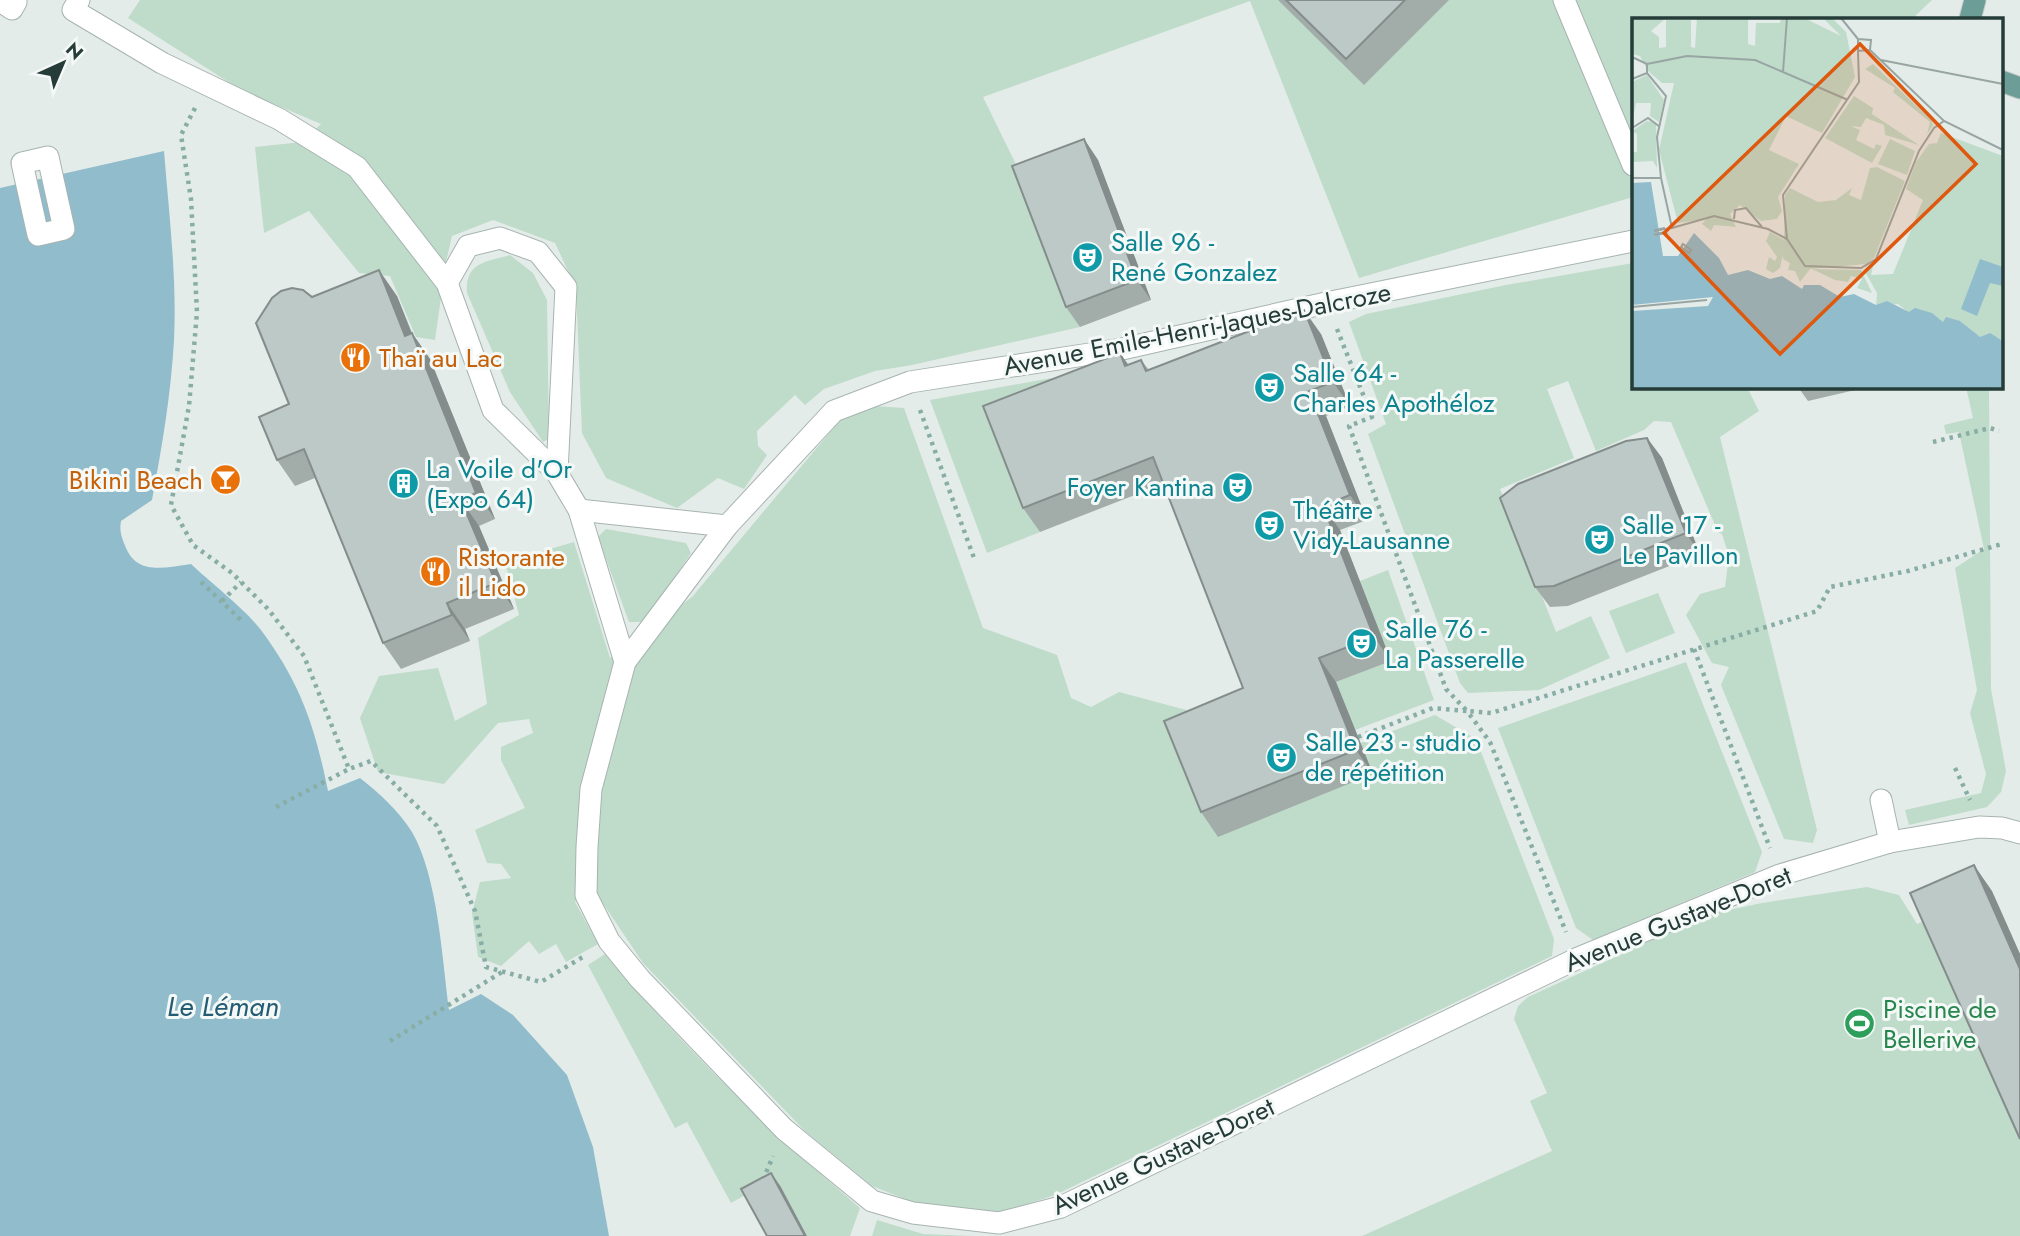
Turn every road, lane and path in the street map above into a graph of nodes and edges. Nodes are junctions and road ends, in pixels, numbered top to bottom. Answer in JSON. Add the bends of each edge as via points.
{"nodes":[{"id":1,"x":12,"y":0,"type":"edge"},
{"id":2,"x":79,"y":0,"type":"edge"},
{"id":3,"x":1564,"y":0,"type":"edge"},
{"id":4,"x":1975,"y":0,"type":"edge"},
{"id":5,"x":0,"y":1,"type":"edge"},
{"id":6,"x":1970,"y":18,"type":"edge"},
{"id":7,"x":2002,"y":81,"type":"edge"},
{"id":8,"x":207,"y":86,"type":"junction"},
{"id":9,"x":2020,"y":88,"type":"edge"},
{"id":10,"x":1632,"y":163,"type":"edge"},
{"id":11,"x":1632,"y":242,"type":"edge"},
{"id":12,"x":447,"y":284,"type":"junction"},
{"id":13,"x":1326,"y":303,"type":"junction"},
{"id":14,"x":910,"y":383,"type":"junction"},
{"id":15,"x":1999,"y":431,"type":"dead end"},
{"id":16,"x":1933,"y":442,"type":"dead end"},
{"id":17,"x":557,"y":472,"type":"junction"},
{"id":18,"x":579,"y":510,"type":"junction"},
{"id":19,"x":727,"y":526,"type":"junction"},
{"id":20,"x":2002,"y":544,"type":"dead end"},
{"id":21,"x":974,"y":558,"type":"dead end"},
{"id":22,"x":201,"y":582,"type":"dead end"},
{"id":23,"x":241,"y":582,"type":"junction"},
{"id":24,"x":222,"y":602,"type":"junction"},
{"id":25,"x":241,"y":620,"type":"dead end"},
{"id":26,"x":1694,"y":649,"type":"junction"},
{"id":27,"x":625,"y":662,"type":"junction"},
{"id":28,"x":1467,"y":711,"type":"junction"},
{"id":29,"x":1358,"y":737,"type":"dead end"},
{"id":30,"x":349,"y":769,"type":"junction"},
{"id":31,"x":1881,"y":800,"type":"dead end"},
{"id":32,"x":276,"y":807,"type":"dead end"},
{"id":33,"x":2020,"y":833,"type":"edge"},
{"id":34,"x":1890,"y":842,"type":"junction"},
{"id":35,"x":1780,"y":875,"type":"junction"},
{"id":36,"x":609,"y":941,"type":"junction"},
{"id":37,"x":1576,"y":959,"type":"junction"},
{"id":38,"x":502,"y":971,"type":"junction"},
{"id":39,"x":390,"y":1041,"type":"dead end"}],
"edges":[{"from":1,"to":5,"type":"street","via":[[16,2],[12,9]]},
{"from":2,"to":8,"type":"street","via":[[73,10]]},
{"from":3,"to":10,"type":"street"},
{"from":4,"to":6,"type":"main road"},
{"from":7,"to":9,"type":"main road"},
{"from":8,"to":12,"type":"street","via":[[279,120],[357,167]]},
{"from":8,"to":23,"type":"path","via":[[181,135],[191,199],[197,312],[189,406],[171,505],[193,545]]},
{"from":11,"to":13,"type":"street","name":"Avenue Emile-Henri-Jaques-Dalcroze"},
{"from":12,"to":17,"type":"street","via":[[493,410]]},
{"from":12,"to":17,"type":"street","via":[[468,246],[500,238],[538,252],[566,287]]},
{"from":13,"to":14,"type":"street","name":"Avenue Emile-Henri-Jaques-Dalcroze","via":[[1122,349]]},
{"from":13,"to":28,"type":"path","via":[[1372,417],[1349,426],[1446,689]]},
{"from":14,"to":19,"type":"street","name":"Avenue Emile-Henri-Jaques-Dalcroze","via":[[834,411]]},
{"from":14,"to":21,"type":"path"},
{"from":15,"to":16,"type":"path","via":[[1990,428]]},
{"from":17,"to":18,"type":"street"},
{"from":18,"to":19,"type":"street"},
{"from":18,"to":27,"type":"street"},
{"from":19,"to":27,"type":"street","name":"Avenue Emile-Henri-Jaques-Dalcroze"},
{"from":20,"to":26,"type":"path","via":[[1830,587],[1817,611]]},
{"from":22,"to":24,"type":"path"},
{"from":23,"to":24,"type":"path"},
{"from":23,"to":30,"type":"path","via":[[304,656]]},
{"from":24,"to":25,"type":"path"},
{"from":26,"to":28,"type":"path","via":[[1491,713]]},
{"from":26,"to":35,"type":"path"},
{"from":27,"to":36,"type":"street","name":"Avenue Gustave-Doret","via":[[591,789],[587,847],[586,895]]},
{"from":28,"to":29,"type":"path","via":[[1433,708]]},
{"from":28,"to":37,"type":"path","via":[[1490,742]]},
{"from":30,"to":32,"type":"path"},
{"from":30,"to":38,"type":"path","via":[[371,761],[437,826],[475,911],[486,967]]},
{"from":31,"to":34,"type":"street"},
{"from":33,"to":34,"type":"street","name":"Avenue Gustave-Doret","via":[[1979,827]]},
{"from":34,"to":35,"type":"street","name":"Avenue Gustave-Doret"},
{"from":35,"to":37,"type":"street","name":"Avenue Gustave-Doret"},
{"from":36,"to":37,"type":"street","name":"Avenue Gustave-Doret","via":[[784,1129],[872,1201],[913,1213],[999,1223],[1061,1207]]},
{"from":36,"to":38,"type":"path","via":[[541,982]]},
{"from":38,"to":39,"type":"path"}]}
